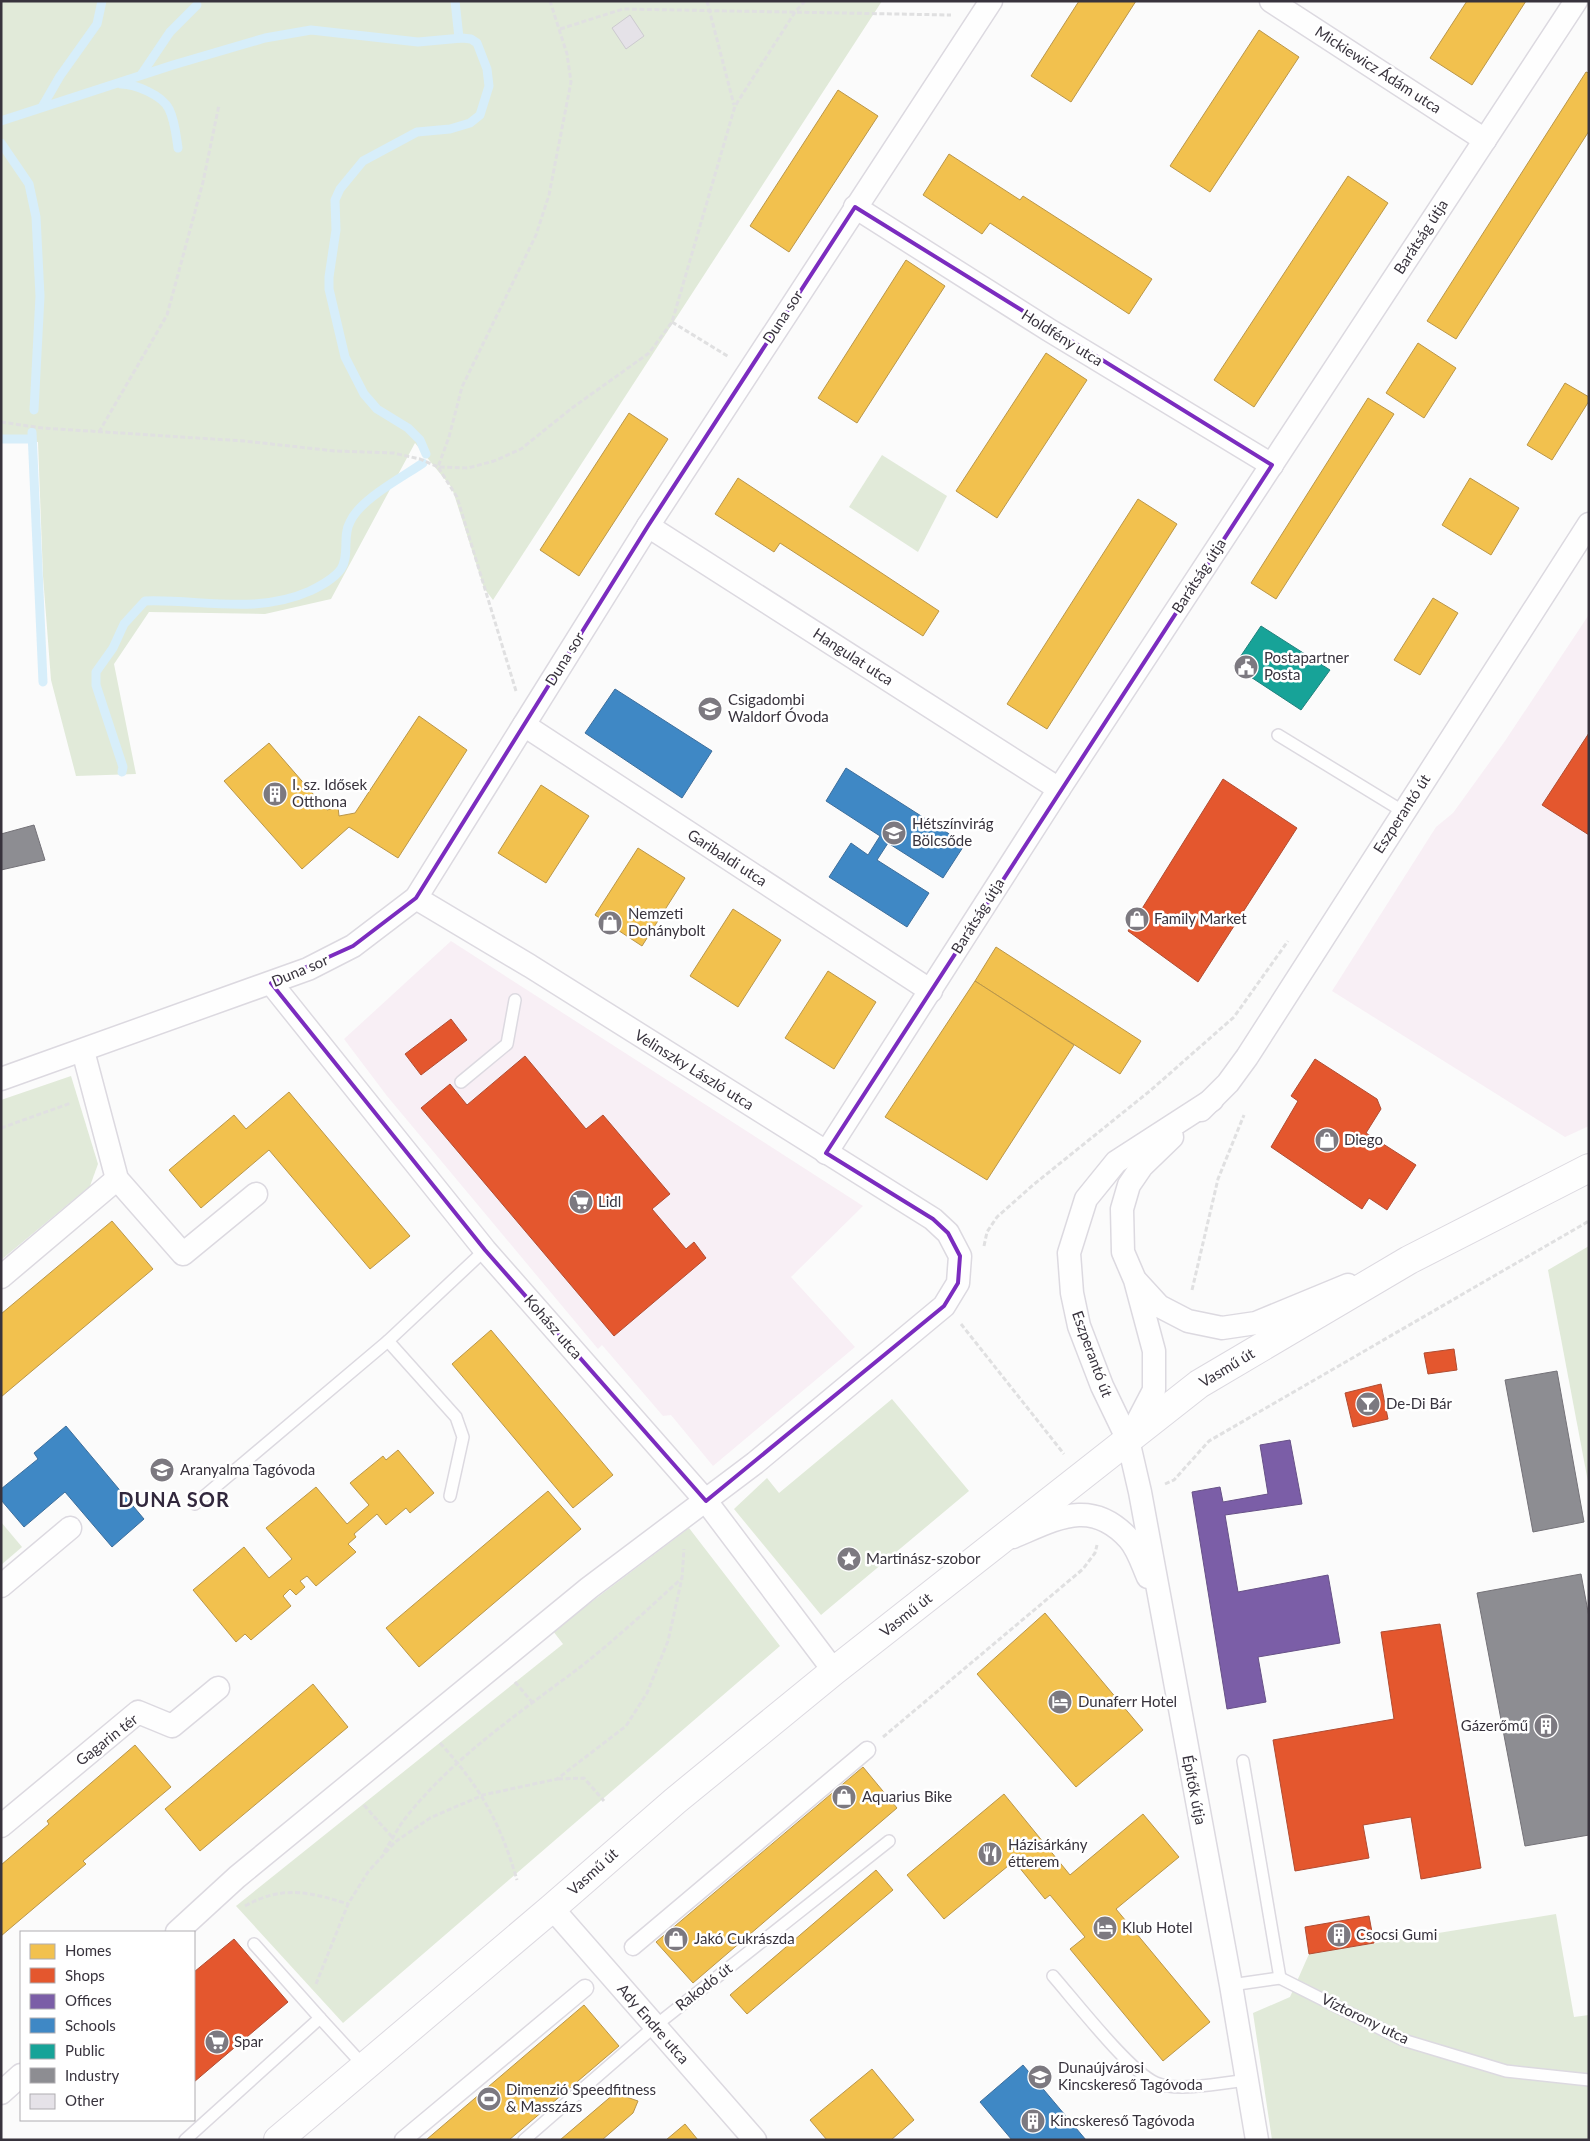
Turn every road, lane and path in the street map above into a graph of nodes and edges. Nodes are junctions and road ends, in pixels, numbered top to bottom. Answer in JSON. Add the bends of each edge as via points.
{"nodes":[{"id":1,"x":550,"y":1,"type":"edge"},
{"id":2,"x":706,"y":1,"type":"edge"},
{"id":3,"x":805,"y":1,"type":"edge"},
{"id":4,"x":991,"y":1,"type":"edge"},
{"id":5,"x":1271,"y":1,"type":"edge"},
{"id":6,"x":1576,"y":1,"type":"edge"},
{"id":7,"x":709,"y":10,"type":"junction"},
{"id":8,"x":795,"y":12,"type":"junction"},
{"id":9,"x":954,"y":15,"type":"dead end"},
{"id":10,"x":560,"y":29,"type":"junction"},
{"id":11,"x":220,"y":105,"type":"dead end"},
{"id":12,"x":735,"y":106,"type":"junction"},
{"id":13,"x":1485,"y":140,"type":"junction"},
{"id":14,"x":855,"y":207,"type":"junction"},
{"id":15,"x":672,"y":322,"type":"junction"},
{"id":16,"x":730,"y":358,"type":"dead end"},
{"id":17,"x":1,"y":422,"type":"edge"},
{"id":18,"x":99,"y":432,"type":"junction"},
{"id":19,"x":1272,"y":465,"type":"junction"},
{"id":20,"x":438,"y":466,"type":"junction"},
{"id":21,"x":1589,"y":524,"type":"edge"},
{"id":22,"x":648,"y":526,"type":"junction"},
{"id":23,"x":516,"y":694,"type":"dead end"},
{"id":24,"x":524,"y":725,"type":"junction"},
{"id":25,"x":1278,"y":735,"type":"dead end"},
{"id":26,"x":1059,"y":789,"type":"junction"},
{"id":27,"x":1404,"y":812,"type":"junction"},
{"id":28,"x":416,"y":898,"type":"junction"},
{"id":29,"x":1291,"y":937,"type":"dead end"},
{"id":30,"x":271,"y":983,"type":"junction"},
{"id":31,"x":931,"y":991,"type":"junction"},
{"id":32,"x":515,"y":1000,"type":"dead end"},
{"id":33,"x":83,"y":1051,"type":"junction"},
{"id":34,"x":1,"y":1079,"type":"edge"},
{"id":35,"x":461,"y":1082,"type":"dead end"},
{"id":36,"x":95,"y":1094,"type":"junction"},
{"id":37,"x":1212,"y":1100,"type":"junction"},
{"id":38,"x":1244,"y":1115,"type":"dead end"},
{"id":39,"x":1,"y":1128,"type":"edge"},
{"id":40,"x":826,"y":1154,"type":"junction"},
{"id":41,"x":1589,"y":1168,"type":"edge"},
{"id":42,"x":117,"y":1179,"type":"junction"},
{"id":43,"x":256,"y":1194,"type":"dead end"},
{"id":44,"x":997,"y":1217,"type":"dead end"},
{"id":45,"x":1589,"y":1221,"type":"edge"},
{"id":46,"x":485,"y":1250,"type":"junction"},
{"id":47,"x":1409,"y":1260,"type":"junction"},
{"id":48,"x":1,"y":1277,"type":"edge"},
{"id":49,"x":1135,"y":1280,"type":"junction"},
{"id":50,"x":1192,"y":1290,"type":"dead end"},
{"id":51,"x":960,"y":1323,"type":"dead end"},
{"id":52,"x":388,"y":1341,"type":"junction"},
{"id":53,"x":1047,"y":1434,"type":"dead end"},
{"id":54,"x":1128,"y":1440,"type":"junction"},
{"id":55,"x":1174,"y":1480,"type":"dead end"},
{"id":56,"x":450,"y":1496,"type":"dead end"},
{"id":57,"x":706,"y":1500,"type":"junction"},
{"id":58,"x":195,"y":1504,"type":"dead end"},
{"id":59,"x":70,"y":1528,"type":"dead end"},
{"id":60,"x":1100,"y":1536,"type":"dead end"},
{"id":61,"x":684,"y":1540,"type":"dead end"},
{"id":62,"x":998,"y":1543,"type":"junction"},
{"id":63,"x":682,"y":1578,"type":"junction"},
{"id":64,"x":1,"y":1586,"type":"edge"},
{"id":65,"x":1161,"y":1603,"type":"junction"},
{"id":66,"x":834,"y":1671,"type":"junction"},
{"id":67,"x":515,"y":1682,"type":"dead end"},
{"id":68,"x":218,"y":1688,"type":"dead end"},
{"id":69,"x":532,"y":1702,"type":"junction"},
{"id":70,"x":440,"y":1743,"type":"dead end"},
{"id":71,"x":867,"y":1750,"type":"joint"},
{"id":72,"x":1243,"y":1761,"type":"dead end"},
{"id":73,"x":458,"y":1763,"type":"junction"},
{"id":74,"x":557,"y":1779,"type":"junction"},
{"id":75,"x":483,"y":1796,"type":"junction"},
{"id":76,"x":604,"y":1801,"type":"dead end"},
{"id":77,"x":364,"y":1805,"type":"dead end"},
{"id":78,"x":1,"y":1826,"type":"edge"},
{"id":79,"x":393,"y":1838,"type":"junction"},
{"id":80,"x":889,"y":1841,"type":"dead end"},
{"id":81,"x":380,"y":1858,"type":"junction"},
{"id":82,"x":517,"y":1880,"type":"dead end"},
{"id":83,"x":223,"y":1889,"type":"junction"},
{"id":84,"x":348,"y":1904,"type":"junction"},
{"id":85,"x":552,"y":1908,"type":"junction"},
{"id":86,"x":178,"y":1931,"type":"edge"},
{"id":87,"x":254,"y":1944,"type":"dead end"},
{"id":88,"x":633,"y":1947,"type":"dead end"},
{"id":89,"x":1053,"y":1976,"type":"dead end"},
{"id":90,"x":1280,"y":1978,"type":"junction"},
{"id":91,"x":1231,"y":1985,"type":"junction"},
{"id":92,"x":585,"y":1988,"type":"dead end"},
{"id":93,"x":314,"y":1991,"type":"dead end"},
{"id":94,"x":320,"y":2018,"type":"junction"},
{"id":95,"x":655,"y":2026,"type":"junction"},
{"id":96,"x":364,"y":2066,"type":"junction"},
{"id":97,"x":20,"y":2076,"type":"edge"},
{"id":98,"x":1588,"y":2078,"type":"edge"},
{"id":99,"x":1247,"y":2080,"type":"junction"},
{"id":100,"x":1,"y":2093,"type":"edge"},
{"id":101,"x":185,"y":2140,"type":"edge"},
{"id":102,"x":278,"y":2140,"type":"edge"},
{"id":103,"x":404,"y":2140,"type":"edge"},
{"id":104,"x":524,"y":2140,"type":"edge"},
{"id":105,"x":755,"y":2140,"type":"edge"},
{"id":106,"x":1257,"y":2140,"type":"edge"}],
"edges":[{"from":1,"to":10,"type":"path"},
{"from":2,"to":7,"type":"path"},
{"from":3,"to":8,"type":"path"},
{"from":4,"to":14,"type":"street","name":"Duna sor"},
{"from":5,"to":13,"type":"street","name":"Mickiewicz Ádám utca"},
{"from":6,"to":13,"type":"street","name":"Barátság útja"},
{"from":7,"to":8,"type":"path"},
{"from":7,"to":10,"type":"path","via":[[623,9]]},
{"from":7,"to":12,"type":"path"},
{"from":8,"to":9,"type":"path"},
{"from":8,"to":12,"type":"path"},
{"from":10,"to":20,"type":"path","via":[[571,82],[549,194],[536,235],[462,387]]},
{"from":11,"to":18,"type":"path","via":[[167,315]]},
{"from":12,"to":15,"type":"path"},
{"from":13,"to":19,"type":"street","name":"Barátság útja"},
{"from":14,"to":19,"type":"street","name":"Holdfény utca","via":[[1049,330]]},
{"from":14,"to":22,"type":"street","name":"Duna sor"},
{"from":15,"to":16,"type":"path"},
{"from":15,"to":20,"type":"path","via":[[649,353],[521,449],[468,468]]},
{"from":17,"to":18,"type":"path"},
{"from":18,"to":20,"type":"path","via":[[393,453]]},
{"from":19,"to":26,"type":"street","name":"Barátság útja"},
{"from":20,"to":23,"type":"path","via":[[457,497]]},
{"from":21,"to":27,"type":"street","name":"Eszperantó út"},
{"from":22,"to":24,"type":"street","name":"Duna sor"},
{"from":22,"to":26,"type":"street","name":"Hangulat utca"},
{"from":24,"to":28,"type":"street","name":"Duna sor"},
{"from":24,"to":31,"type":"street","name":"Garibaldi utca"},
{"from":25,"to":27,"type":"lane"},
{"from":26,"to":31,"type":"street","name":"Barátság útja"},
{"from":27,"to":37,"type":"street","name":"Eszperantó út","via":[[1248,1057]]},
{"from":28,"to":30,"type":"street","name":"Duna sor","via":[[353,946]]},
{"from":28,"to":40,"type":"street","name":"Velinszky László utca","via":[[530,966]]},
{"from":29,"to":44,"type":"path","via":[[1234,1017],[1152,1090],[1033,1184]]},
{"from":30,"to":33,"type":"street","name":"Duna sor"},
{"from":30,"to":46,"type":"street","name":"Kohász utca"},
{"from":31,"to":40,"type":"street","name":"Barátság útja"},
{"from":32,"to":35,"type":"lane","via":[[507,1044]]},
{"from":33,"to":34,"type":"street","name":"Duna sor"},
{"from":33,"to":36,"type":"street"},
{"from":36,"to":39,"type":"path"},
{"from":36,"to":42,"type":"street"},
{"from":37,"to":49,"type":"street","name":"Eszperantó út","via":[[1142,1166],[1129,1185],[1122,1209],[1121,1232],[1123,1252]]},
{"from":37,"to":54,"type":"street","name":"Eszperantó út","via":[[1116,1162],[1086,1199],[1070,1253],[1072,1293],[1079,1326],[1102,1386]]},
{"from":38,"to":50,"type":"path","via":[[1218,1178]]},
{"from":40,"to":57,"type":"street","name":"Velinszky László utca","via":[[934,1219],[948,1233],[960,1256],[958,1283],[944,1306]]},
{"from":41,"to":47,"type":"street","name":"Vasmű út"},
{"from":42,"to":43,"type":"street","via":[[183,1254]]},
{"from":42,"to":48,"type":"street"},
{"from":45,"to":55,"type":"path","via":[[1209,1440]]},
{"from":46,"to":52,"type":"lane"},
{"from":46,"to":57,"type":"street","name":"Kohász utca"},
{"from":47,"to":49,"type":"street","name":"Eszperantó út","via":[[1256,1323],[1222,1328],[1188,1321],[1159,1306]]},
{"from":47,"to":54,"type":"street","name":"Vasmű út","via":[[1199,1384]]},
{"from":49,"to":54,"type":"street","name":"Eszperantó út","via":[[1154,1351],[1154,1390]]},
{"from":51,"to":53,"type":"path"},
{"from":52,"to":56,"type":"lane","via":[[456,1417],[463,1437]]},
{"from":52,"to":58,"type":"lane"},
{"from":54,"to":62,"type":"street","name":"Vasmű út"},
{"from":54,"to":65,"type":"street","name":"Építők útja"},
{"from":57,"to":66,"type":"street","name":"Kohász utca"},
{"from":57,"to":83,"type":"street","via":[[589,1588]]},
{"from":59,"to":64,"type":"street"},
{"from":60,"to":71,"type":"path","via":[[1095,1553],[1083,1569]]},
{"from":61,"to":63,"type":"path"},
{"from":62,"to":65,"type":"street","via":[[1066,1515],[1085,1514],[1106,1521],[1130,1540]]},
{"from":62,"to":66,"type":"street","name":"Vasmű út"},
{"from":63,"to":69,"type":"path","via":[[629,1626]]},
{"from":63,"to":74,"type":"path","via":[[668,1641],[648,1693],[626,1726]]},
{"from":65,"to":91,"type":"street","name":"Építők útja"},
{"from":66,"to":85,"type":"street","name":"Vasmű út","via":[[675,1801]]},
{"from":67,"to":69,"type":"path"},
{"from":68,"to":78,"type":"street","name":"Gagarin tér","via":[[172,1726],[138,1712]]},
{"from":69,"to":73,"type":"path"},
{"from":70,"to":73,"type":"path"},
{"from":71,"to":88,"type":"street"},
{"from":72,"to":90,"type":"lane"},
{"from":73,"to":75,"type":"path"},
{"from":73,"to":79,"type":"path","via":[[407,1816]]},
{"from":74,"to":75,"type":"path"},
{"from":74,"to":76,"type":"path","via":[[584,1778]]},
{"from":75,"to":81,"type":"path","via":[[430,1818],[395,1842]]},
{"from":75,"to":82,"type":"path","via":[[505,1840]]},
{"from":77,"to":79,"type":"path"},
{"from":79,"to":81,"type":"path"},
{"from":80,"to":95,"type":"lane","name":"Rakodó út"},
{"from":81,"to":84,"type":"path"},
{"from":83,"to":84,"type":"path","via":[[243,1908],[258,1899],[287,1891],[317,1894]]},
{"from":83,"to":86,"type":"street"},
{"from":84,"to":93,"type":"path"},
{"from":85,"to":95,"type":"street","name":"Ady Endre utca"},
{"from":85,"to":96,"type":"street","name":"Vasmű út"},
{"from":87,"to":94,"type":"lane"},
{"from":89,"to":99,"type":"lane","via":[[1129,2062],[1156,2083],[1194,2087]]},
{"from":90,"to":91,"type":"lane"},
{"from":90,"to":98,"type":"lane","name":"Víztorony utca","via":[[1403,2040],[1506,2071]]},
{"from":91,"to":99,"type":"street","name":"Építők útja"},
{"from":92,"to":103,"type":"street"},
{"from":94,"to":96,"type":"lane"},
{"from":94,"to":101,"type":"lane"},
{"from":95,"to":104,"type":"lane","name":"Rakodó út"},
{"from":95,"to":105,"type":"street","name":"Ady Endre utca"},
{"from":96,"to":102,"type":"street","name":"Vasmű út"},
{"from":97,"to":100,"type":"street"},
{"from":99,"to":106,"type":"street","name":"Építők útja"}]}
